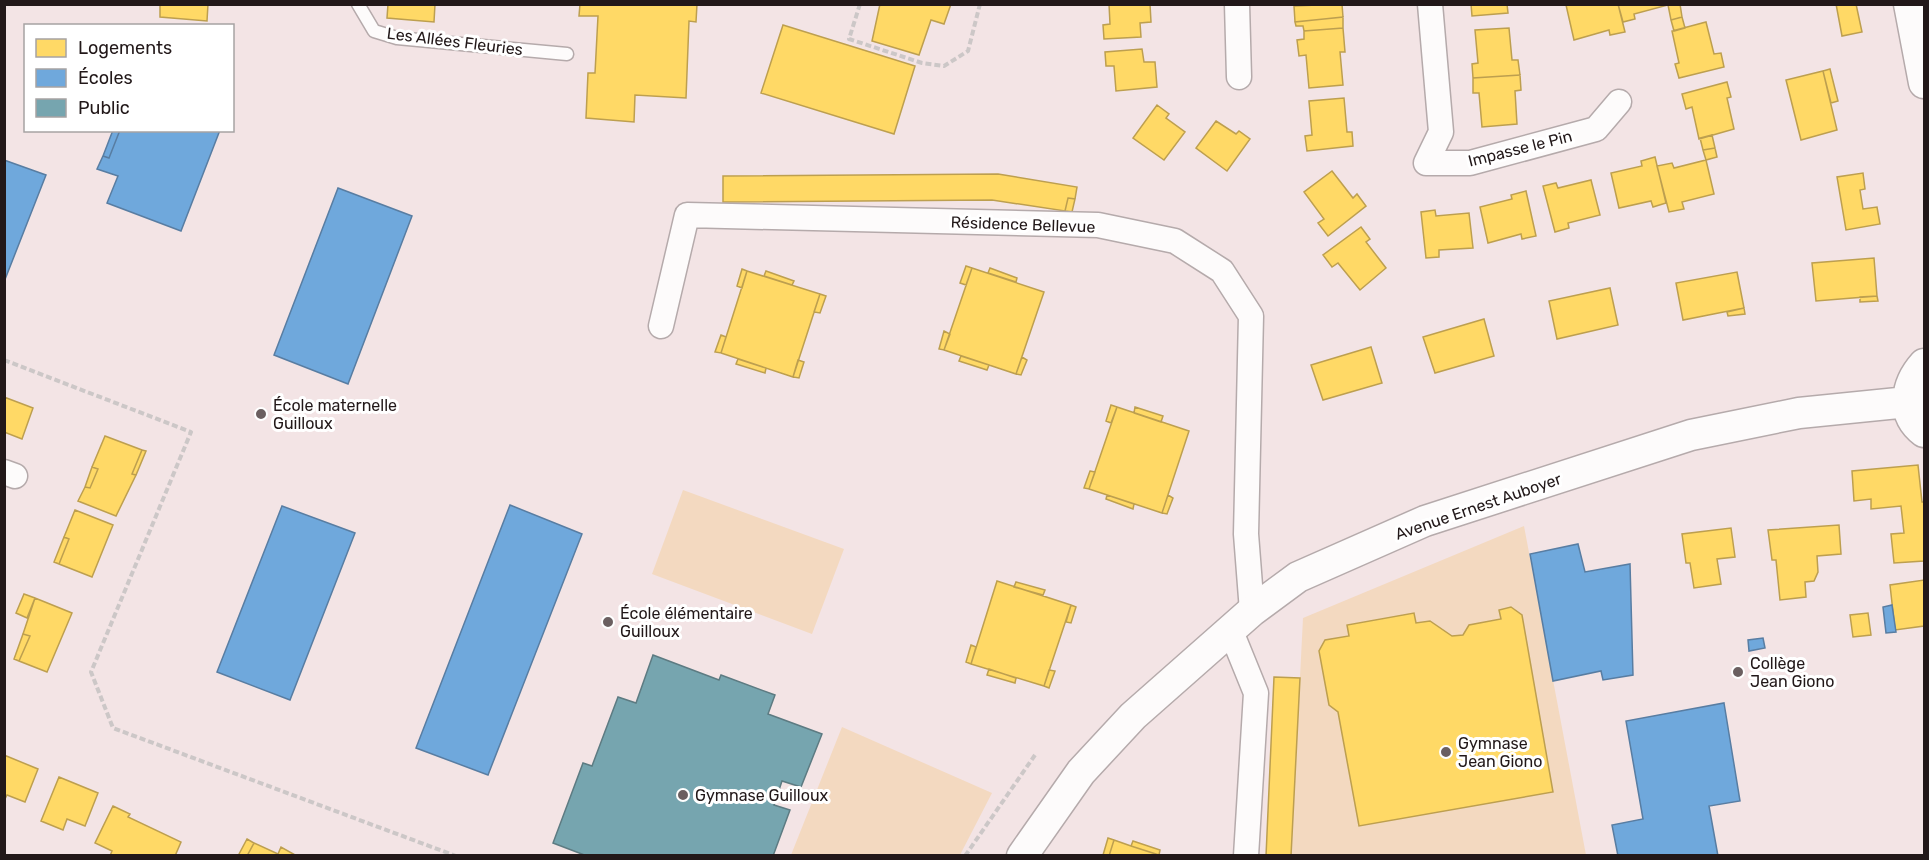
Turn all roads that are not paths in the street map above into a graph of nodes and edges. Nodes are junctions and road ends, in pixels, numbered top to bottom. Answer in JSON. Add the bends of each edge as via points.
{"nodes":[{"id":1,"x":358,"y":4,"type":"edge"},
{"id":2,"x":1237,"y":4,"type":"edge"},
{"id":3,"x":1430,"y":4,"type":"edge"},
{"id":4,"x":1909,"y":4,"type":"edge"},
{"id":5,"x":567,"y":54,"type":"dead end"},
{"id":6,"x":1239,"y":76,"type":"dead end"},
{"id":7,"x":1924,"y":83,"type":"edge"},
{"id":8,"x":1619,"y":102,"type":"dead end"},
{"id":9,"x":661,"y":326,"type":"dead end"},
{"id":10,"x":1924,"y":364,"type":"edge"},
{"id":11,"x":1908,"y":402,"type":"junction"},
{"id":12,"x":1924,"y":432,"type":"edge"},
{"id":13,"x":1241,"y":620,"type":"junction"},
{"id":14,"x":1022,"y":855,"type":"edge"},
{"id":15,"x":1246,"y":855,"type":"edge"}],
"edges":[{"from":1,"to":5,"type":"lane","name":"Les Allées Fleuries","via":[[374,31],[397,38]]},
{"from":2,"to":6,"type":"street"},
{"from":3,"to":8,"type":"street","name":"Impasse le Pin","via":[[1442,132],[1426,163],[1470,163],[1596,129]]},
{"from":4,"to":7,"type":"street"},
{"from":9,"to":13,"type":"street","name":"Résidence Bellevue","via":[[687,215],[1098,225],[1175,241],[1222,271],[1251,316]]},
{"from":10,"to":11,"type":"street","via":[[1909,388]]},
{"from":11,"to":12,"type":"street","via":[[1912,417]]},
{"from":11,"to":13,"type":"street","name":"Avenue Ernest Auboyer","via":[[1798,413],[1691,435],[1425,521],[1298,577]]},
{"from":13,"to":14,"type":"street","name":"Avenue Ernest Auboyer","via":[[1133,716],[1081,772]]},
{"from":13,"to":15,"type":"street","name":"Résidence Bellevue","via":[[1256,693]]}]}
